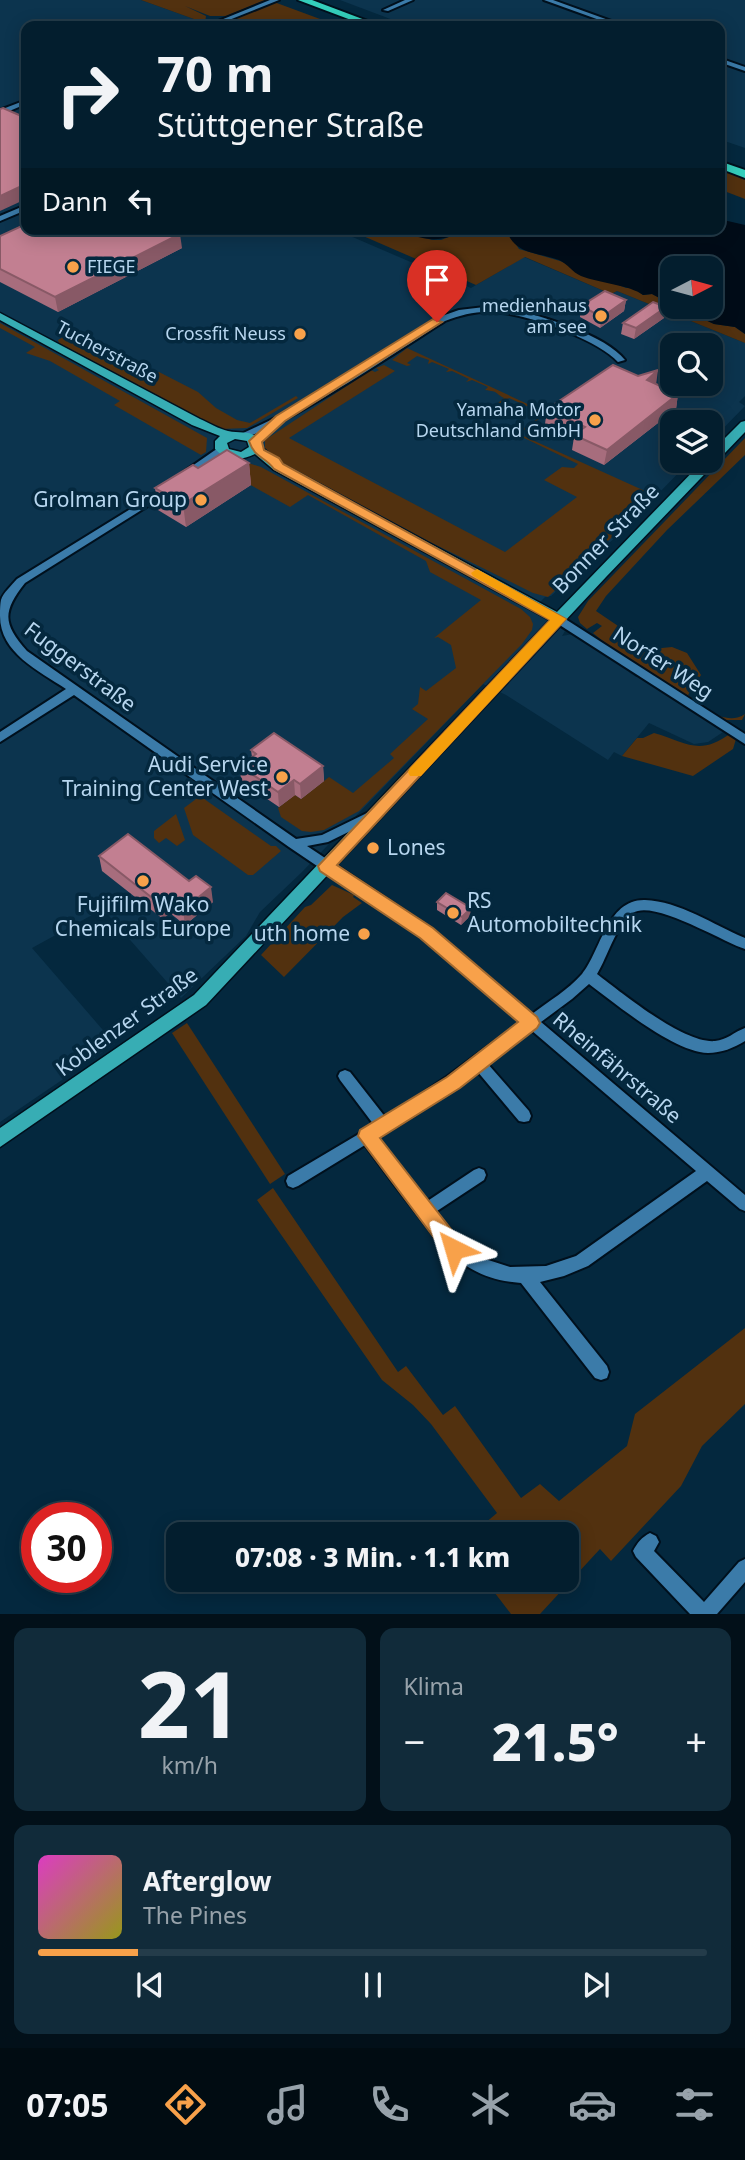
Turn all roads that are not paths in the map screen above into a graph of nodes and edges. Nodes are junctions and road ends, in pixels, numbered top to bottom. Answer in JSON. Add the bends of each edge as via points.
{"nodes":[{"id":1,"x":276,"y":0,"type":"edge"},
{"id":2,"x":286,"y":0,"type":"edge"},
{"id":3,"x":303,"y":0,"type":"edge"},
{"id":4,"x":319,"y":0,"type":"edge"},
{"id":5,"x":410,"y":0,"type":"edge"},
{"id":6,"x":547,"y":0,"type":"edge"},
{"id":7,"x":386,"y":10,"type":"dead end"},
{"id":8,"x":222,"y":21,"type":"edge"},
{"id":9,"x":343,"y":21,"type":"edge"},
{"id":10,"x":360,"y":21,"type":"edge"},
{"id":11,"x":363,"y":21,"type":"edge"},
{"id":12,"x":608,"y":21,"type":"edge"},
{"id":13,"x":725,"y":62,"type":"edge"},
{"id":14,"x":745,"y":69,"type":"edge"},
{"id":15,"x":21,"y":104,"type":"edge"},
{"id":16,"x":0,"y":113,"type":"edge"},
{"id":17,"x":725,"y":157,"type":"edge"},
{"id":18,"x":745,"y":164,"type":"edge"},
{"id":19,"x":725,"y":166,"type":"edge"},
{"id":20,"x":745,"y":174,"type":"edge"},
{"id":21,"x":21,"y":209,"type":"edge"},
{"id":22,"x":0,"y":219,"type":"edge"},
{"id":23,"x":0,"y":316,"type":"edge"},
{"id":24,"x":621,"y":360,"type":"dead end"},
{"id":25,"x":745,"y":425,"type":"edge"},
{"id":26,"x":238,"y":445,"type":"junction"},
{"id":27,"x":173,"y":485,"type":"joint"},
{"id":28,"x":559,"y":619,"type":"junction"},
{"id":29,"x":73,"y":690,"type":"junction"},
{"id":30,"x":0,"y":738,"type":"edge"},
{"id":31,"x":745,"y":740,"type":"edge"},
{"id":32,"x":376,"y":813,"type":"junction"},
{"id":33,"x":293,"y":844,"type":"junction"},
{"id":34,"x":326,"y":866,"type":"junction"},
{"id":35,"x":745,"y":944,"type":"edge"},
{"id":36,"x":589,"y":975,"type":"junction"},
{"id":37,"x":531,"y":1023,"type":"junction"},
{"id":38,"x":745,"y":1034,"type":"edge"},
{"id":39,"x":478,"y":1063,"type":"junction"},
{"id":40,"x":345,"y":1076,"type":"dead end"},
{"id":41,"x":524,"y":1116,"type":"dead end"},
{"id":42,"x":384,"y":1127,"type":"junction"},
{"id":43,"x":367,"y":1136,"type":"junction"},
{"id":44,"x":0,"y":1139,"type":"edge"},
{"id":45,"x":707,"y":1172,"type":"junction"},
{"id":46,"x":479,"y":1175,"type":"dead end"},
{"id":47,"x":293,"y":1181,"type":"dead end"},
{"id":48,"x":745,"y":1205,"type":"edge"},
{"id":49,"x":424,"y":1212,"type":"junction"},
{"id":50,"x":527,"y":1278,"type":"junction"},
{"id":51,"x":601,"y":1372,"type":"dead end"},
{"id":52,"x":650,"y":1542,"type":"dead end"},
{"id":53,"x":745,"y":1568,"type":"edge"},
{"id":54,"x":704,"y":1614,"type":"edge"}],
"edges":[{"from":1,"to":8,"type":"street"},
{"from":2,"to":9,"type":"highway"},
{"from":3,"to":10,"type":"highway"},
{"from":4,"to":11,"type":"highway"},
{"from":5,"to":7,"type":"street"},
{"from":6,"to":12,"type":"street"},
{"from":13,"to":14,"type":"street"},
{"from":15,"to":16,"type":"street"},
{"from":17,"to":18,"type":"highway"},
{"from":19,"to":20,"type":"highway"},
{"from":21,"to":22,"type":"street"},
{"from":23,"to":26,"type":"main road","name":"Tucherstraße"},
{"from":24,"to":26,"type":"street","name":"Fuggerstraße","via":[[605,346],[532,315],[499,308],[470,310],[437,322]]},
{"from":25,"to":28,"type":"main road","name":"Bonner Straße"},
{"from":26,"to":27,"type":"street","name":"Fuggerstraße"},
{"from":26,"to":28,"type":"main road","name":"Tucherstraße"},
{"from":27,"to":29,"type":"street","name":"Fuggerstraße","via":[[34,571],[6,600],[2,621],[12,643]]},
{"from":28,"to":31,"type":"street","name":"Norfer Weg"},
{"from":28,"to":32,"type":"main road","name":"Bonner Straße"},
{"from":29,"to":30,"type":"street"},
{"from":29,"to":33,"type":"street","name":"Fuggerstraße"},
{"from":32,"to":33,"type":"street","via":[[337,834]]},
{"from":32,"to":34,"type":"main road","name":"Bonner Straße"},
{"from":33,"to":34,"type":"street","name":"Fuggerstraße"},
{"from":34,"to":37,"type":"street","name":"Rheinfährstraße","via":[[426,933]]},
{"from":34,"to":44,"type":"main road","name":"Koblenzer Straße","via":[[200,1000]]},
{"from":35,"to":36,"type":"street","via":[[659,907],[638,906],[624,915]]},
{"from":36,"to":37,"type":"street"},
{"from":36,"to":38,"type":"street","via":[[695,1045],[718,1047]]},
{"from":37,"to":39,"type":"street"},
{"from":37,"to":45,"type":"street","name":"Rheinfährstraße"},
{"from":39,"to":41,"type":"street"},
{"from":39,"to":42,"type":"street"},
{"from":40,"to":42,"type":"street"},
{"from":42,"to":43,"type":"street"},
{"from":43,"to":47,"type":"street"},
{"from":43,"to":49,"type":"street"},
{"from":45,"to":48,"type":"street","name":"Rheinfährstraße"},
{"from":45,"to":50,"type":"street","via":[[582,1261]]},
{"from":46,"to":49,"type":"street"},
{"from":49,"to":50,"type":"street","via":[[466,1259]]},
{"from":50,"to":51,"type":"street"},
{"from":52,"to":54,"type":"street","via":[[642,1551]]},
{"from":53,"to":54,"type":"street"}]}
